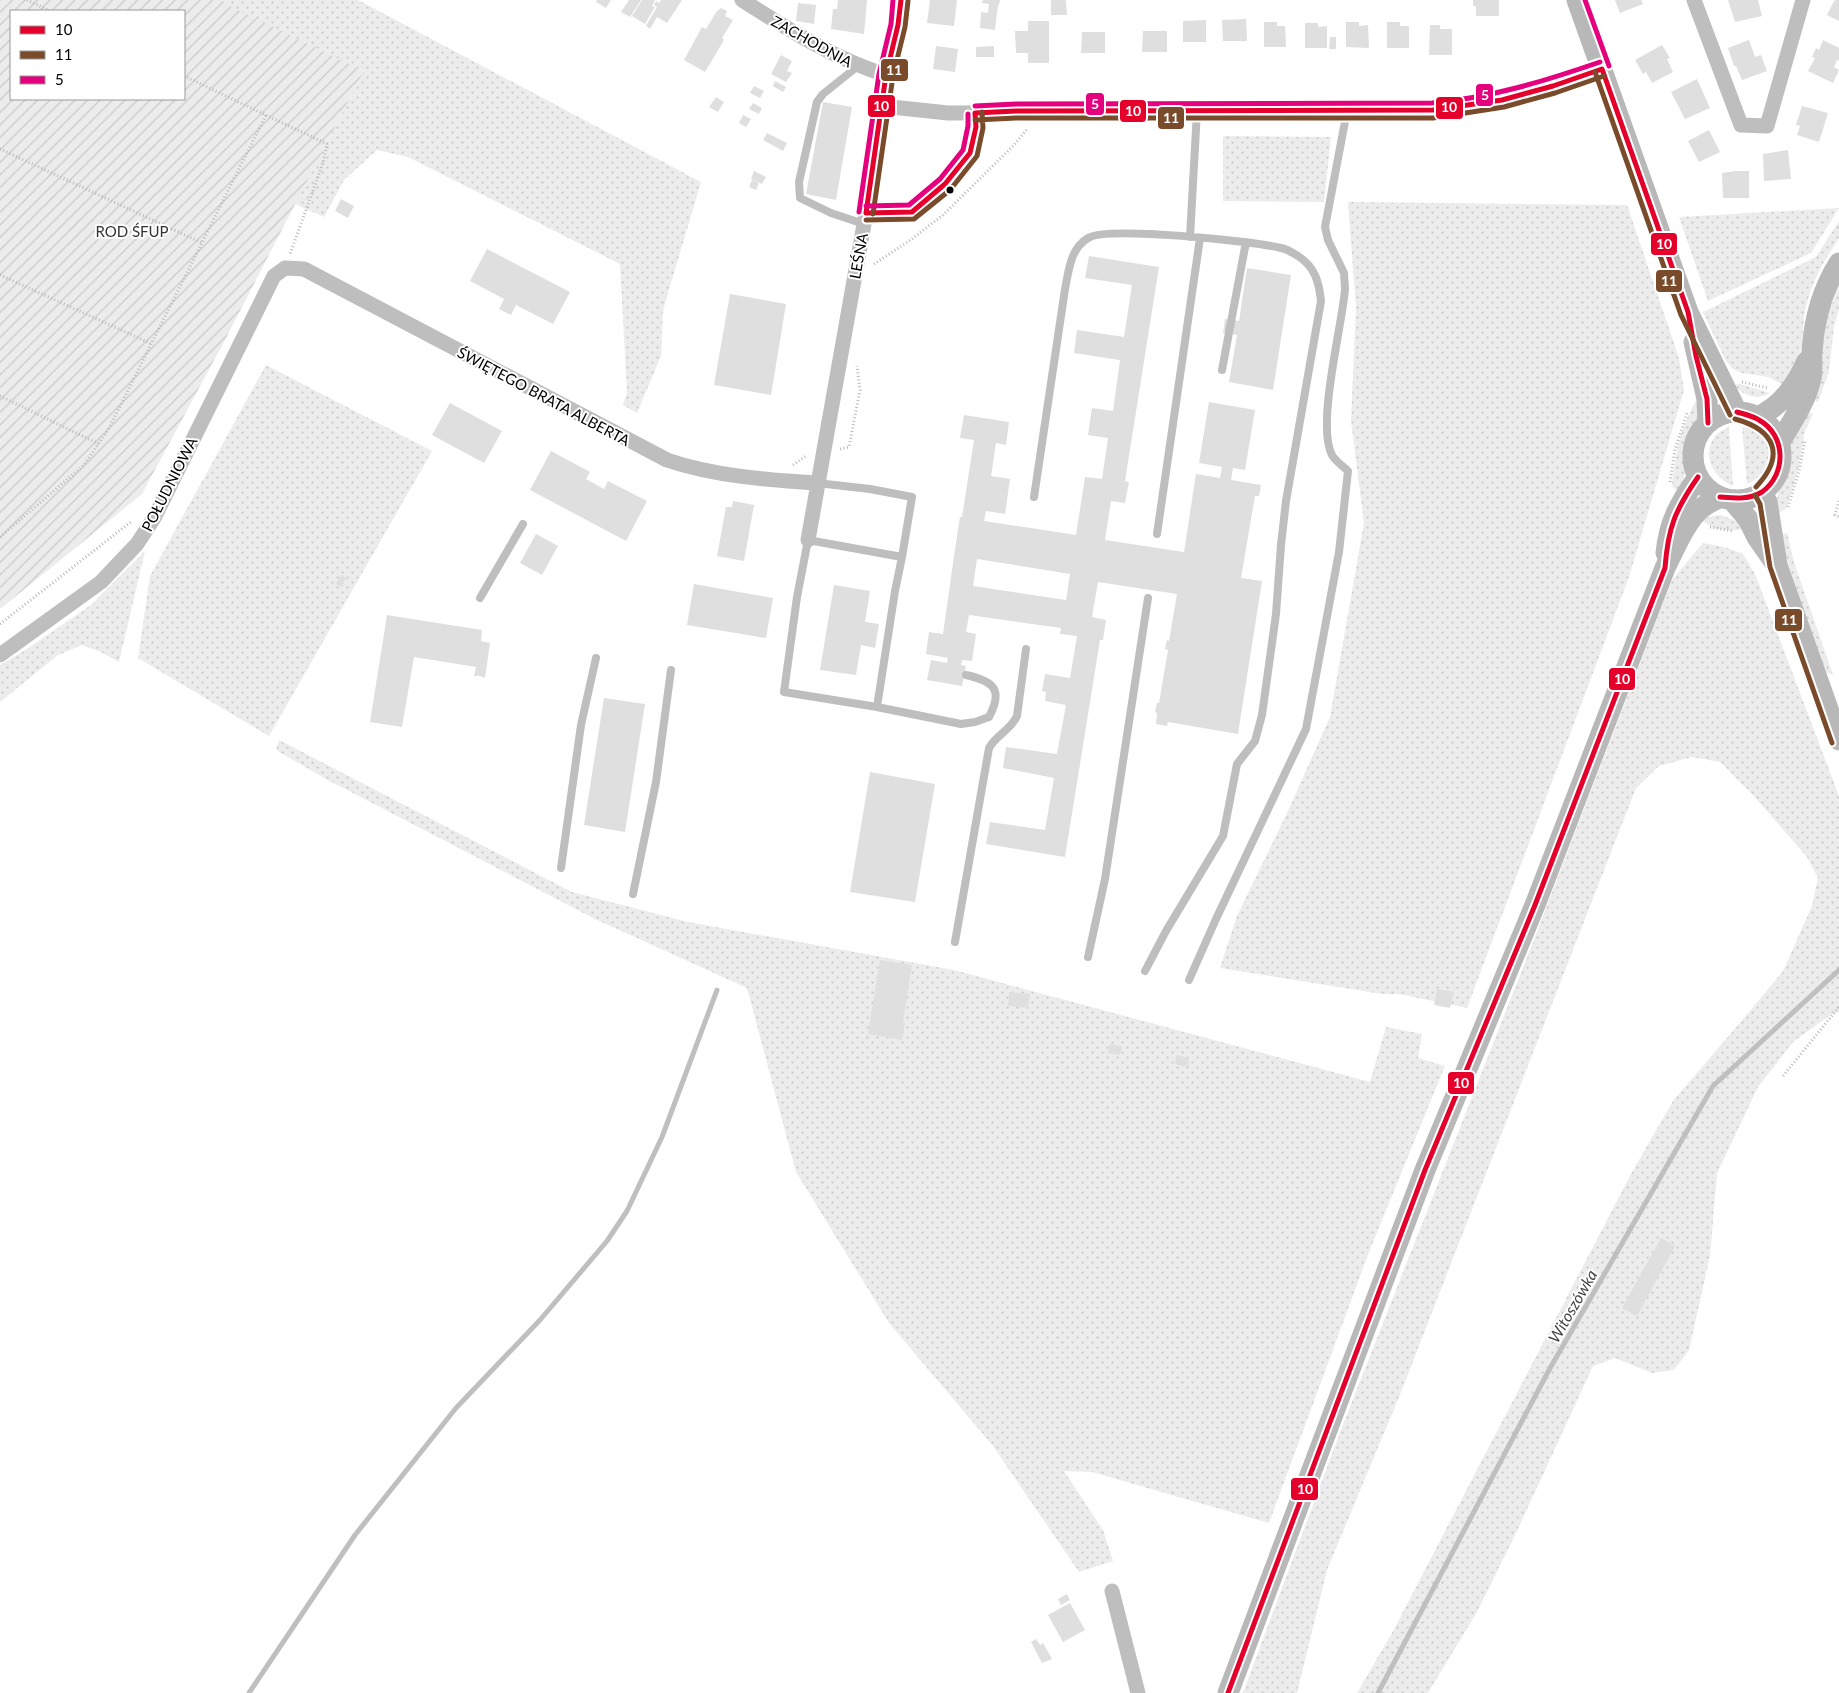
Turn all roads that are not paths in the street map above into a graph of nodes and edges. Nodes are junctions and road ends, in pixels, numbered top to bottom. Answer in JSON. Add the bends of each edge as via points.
{"nodes":[{"id":1,"x":742,"y":0,"type":"edge"},
{"id":2,"x":901,"y":0,"type":"edge"},
{"id":3,"x":1577,"y":0,"type":"edge"},
{"id":4,"x":1694,"y":0,"type":"edge"},
{"id":5,"x":1803,"y":0,"type":"edge"},
{"id":6,"x":858,"y":66,"type":"junction"},
{"id":7,"x":1602,"y":69,"type":"junction"},
{"id":8,"x":886,"y":75,"type":"junction"},
{"id":9,"x":882,"y":106,"type":"junction"},
{"id":10,"x":1197,"y":111,"type":"junction"},
{"id":11,"x":1346,"y":111,"type":"junction"},
{"id":12,"x":975,"y":113,"type":"junction"},
{"id":13,"x":865,"y":218,"type":"junction"},
{"id":14,"x":1190,"y":237,"type":"junction"},
{"id":15,"x":1200,"y":238,"type":"junction"},
{"id":16,"x":1246,"y":242,"type":"junction"},
{"id":17,"x":1839,"y":263,"type":"edge"},
{"id":18,"x":285,"y":268,"type":"joint"},
{"id":19,"x":1812,"y":352,"type":"junction"},
{"id":20,"x":1222,"y":370,"type":"dead end"},
{"id":21,"x":1715,"y":388,"type":"junction"},
{"id":22,"x":1747,"y":415,"type":"junction"},
{"id":23,"x":1708,"y":423,"type":"junction"},
{"id":24,"x":1779,"y":444,"type":"junction"},
{"id":25,"x":1698,"y":477,"type":"junction"},
{"id":26,"x":817,"y":483,"type":"junction"},
{"id":27,"x":1762,"y":492,"type":"junction"},
{"id":28,"x":1034,"y":497,"type":"dead end"},
{"id":29,"x":1726,"y":498,"type":"junction"},
{"id":30,"x":1689,"y":506,"type":"junction"},
{"id":31,"x":523,"y":524,"type":"dead end"},
{"id":32,"x":1761,"y":524,"type":"junction"},
{"id":33,"x":1157,"y":534,"type":"dead end"},
{"id":34,"x":808,"y":540,"type":"junction"},
{"id":35,"x":902,"y":557,"type":"junction"},
{"id":36,"x":480,"y":598,"type":"dead end"},
{"id":37,"x":1148,"y":598,"type":"dead end"},
{"id":38,"x":1026,"y":649,"type":"dead end"},
{"id":39,"x":0,"y":655,"type":"edge"},
{"id":40,"x":596,"y":658,"type":"dead end"},
{"id":41,"x":670,"y":670,"type":"dead end"},
{"id":42,"x":966,"y":675,"type":"dead end"},
{"id":43,"x":877,"y":707,"type":"junction"},
{"id":44,"x":1839,"y":740,"type":"edge"},
{"id":45,"x":561,"y":868,"type":"dead end"},
{"id":46,"x":633,"y":894,"type":"dead end"},
{"id":47,"x":955,"y":942,"type":"dead end"},
{"id":48,"x":1088,"y":957,"type":"dead end"},
{"id":49,"x":1146,"y":971,"type":"dead end"},
{"id":50,"x":1189,"y":980,"type":"dead end"},
{"id":51,"x":1112,"y":1590,"type":"dead end"},
{"id":52,"x":1138,"y":1693,"type":"edge"},
{"id":53,"x":1228,"y":1693,"type":"edge"}],
"edges":[{"from":1,"to":6,"type":"street","name":"ZACHODNIA","via":[[800,36]]},
{"from":2,"to":8,"type":"street","name":"LEŚNA"},
{"from":3,"to":7,"type":"street"},
{"from":4,"to":5,"type":"street","via":[[1740,125],[1767,126]]},
{"from":6,"to":8,"type":"street","name":"ZACHODNIA"},
{"from":6,"to":13,"type":"lane","via":[[817,102],[799,182],[800,198],[831,213]]},
{"from":7,"to":11,"type":"street","via":[[1468,106],[1421,111]]},
{"from":7,"to":21,"type":"street","via":[[1688,312],[1696,356]]},
{"from":8,"to":9,"type":"street","name":"LEŚNA"},
{"from":9,"to":12,"type":"street"},
{"from":9,"to":13,"type":"street","name":"LEŚNA"},
{"from":10,"to":11,"type":"street"},
{"from":10,"to":12,"type":"street"},
{"from":10,"to":14,"type":"lane"},
{"from":11,"to":50,"type":"lane","via":[[1326,227],[1328,240],[1344,273],[1345,289],[1326,436],[1332,456],[1348,471],[1339,552],[1320,659],[1306,729]]},
{"from":12,"to":13,"type":"street","via":[[976,127],[970,153],[945,184],[912,212]]},
{"from":13,"to":26,"type":"street","name":"LEŚNA"},
{"from":14,"to":15,"type":"lane"},
{"from":14,"to":28,"type":"lane","via":[[1096,234],[1075,251],[1065,289]]},
{"from":15,"to":16,"type":"lane"},
{"from":15,"to":33,"type":"lane"},
{"from":16,"to":20,"type":"lane"},
{"from":16,"to":49,"type":"lane","via":[[1283,248],[1299,256],[1313,270],[1319,285],[1320,302],[1286,501],[1276,614],[1262,715],[1254,741],[1237,764],[1223,836]]},
{"from":17,"to":19,"type":"street","via":[[1820,301]]},
{"from":18,"to":26,"type":"street","name":"ŚWIĘTEGO BRATA ALBERTA","via":[[304,269],[667,460],[684,466],[772,480]]},
{"from":18,"to":39,"type":"street","name":"POŁUDNIOWA","via":[[274,276],[154,518],[137,544],[101,582]]},
{"from":19,"to":22,"type":"street","via":[[1797,381],[1770,411]]},
{"from":19,"to":24,"type":"street","via":[[1808,391]]},
{"from":21,"to":22,"type":"street"},
{"from":21,"to":23,"type":"street","via":[[1708,405]]},
{"from":22,"to":23,"type":"street","via":[[1727,413]]},
{"from":22,"to":24,"type":"street","via":[[1771,428]]},
{"from":23,"to":25,"type":"street","via":[[1694,448],[1694,467]]},
{"from":24,"to":27,"type":"street","via":[[1781,459],[1777,474]]},
{"from":25,"to":29,"type":"street","via":[[1712,492]]},
{"from":25,"to":30,"type":"street"},
{"from":26,"to":34,"type":"street","name":"LEŚNA"},
{"from":26,"to":35,"type":"lane","via":[[912,497]]},
{"from":27,"to":29,"type":"street","via":[[1748,499]]},
{"from":27,"to":32,"type":"street","via":[[1766,502]]},
{"from":29,"to":30,"type":"street","via":[[1702,507]]},
{"from":29,"to":32,"type":"street"},
{"from":30,"to":53,"type":"street","via":[[1672,522],[1667,538],[1665,568],[1535,905],[1425,1170]]},
{"from":31,"to":36,"type":"lane"},
{"from":32,"to":44,"type":"street","via":[[1757,537],[1777,565]]},
{"from":34,"to":35,"type":"lane"},
{"from":34,"to":43,"type":"lane","via":[[784,692]]},
{"from":35,"to":43,"type":"lane"},
{"from":37,"to":48,"type":"lane","via":[[1105,879]]},
{"from":38,"to":47,"type":"lane","via":[[1017,716],[1012,726],[989,748]]},
{"from":40,"to":45,"type":"lane","via":[[581,725]]},
{"from":41,"to":46,"type":"lane","via":[[656,782]]},
{"from":42,"to":43,"type":"lane","via":[[992,684],[997,694],[989,717],[961,724]]},
{"from":51,"to":52,"type":"street"}]}
